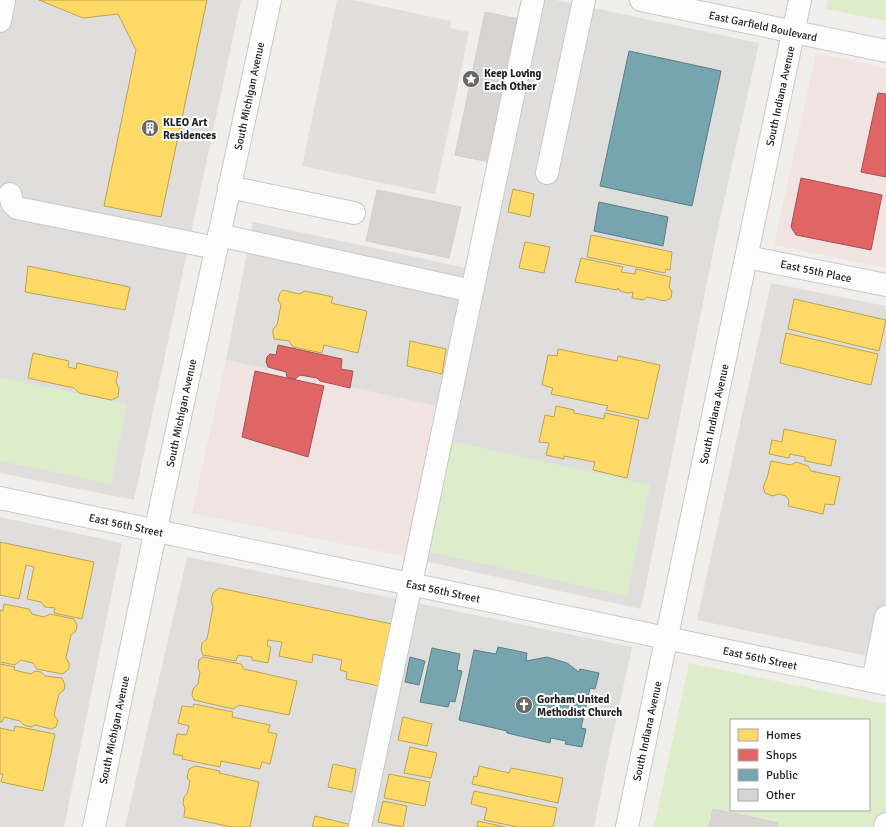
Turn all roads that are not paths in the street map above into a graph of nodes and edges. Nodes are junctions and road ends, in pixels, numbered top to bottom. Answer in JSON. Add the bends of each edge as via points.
{"nodes":[{"id":1,"x":4,"y":0,"type":"edge"},
{"id":2,"x":270,"y":0,"type":"edge"},
{"id":3,"x":533,"y":0,"type":"edge"},
{"id":4,"x":584,"y":0,"type":"edge"},
{"id":5,"x":641,"y":0,"type":"edge"},
{"id":6,"x":800,"y":0,"type":"edge"},
{"id":7,"x":0,"y":22,"type":"edge"},
{"id":8,"x":794,"y":33,"type":"junction"},
{"id":9,"x":886,"y":51,"type":"edge"},
{"id":10,"x":547,"y":173,"type":"dead end"},
{"id":11,"x":229,"y":187,"type":"junction"},
{"id":12,"x":10,"y":194,"type":"dead end"},
{"id":13,"x":354,"y":214,"type":"dead end"},
{"id":14,"x":218,"y":241,"type":"junction"},
{"id":15,"x":746,"y":257,"type":"junction"},
{"id":16,"x":886,"y":286,"type":"edge"},
{"id":17,"x":472,"y":291,"type":"junction"},
{"id":18,"x":0,"y":498,"type":"edge"},
{"id":19,"x":156,"y":531,"type":"junction"},
{"id":20,"x":410,"y":585,"type":"junction"},
{"id":21,"x":886,"y":617,"type":"edge"},
{"id":22,"x":666,"y":638,"type":"junction"},
{"id":23,"x":879,"y":683,"type":"edge"},
{"id":24,"x":94,"y":827,"type":"edge"},
{"id":25,"x":360,"y":827,"type":"edge"},
{"id":26,"x":626,"y":827,"type":"edge"}],
"edges":[{"from":1,"to":7,"type":"street"},
{"from":2,"to":11,"type":"street","name":"South Michigan Avenue"},
{"from":3,"to":17,"type":"street"},
{"from":4,"to":10,"type":"street"},
{"from":5,"to":8,"type":"street","name":"East Garfield Boulevard"},
{"from":6,"to":8,"type":"street","name":"South Indiana Avenue"},
{"from":8,"to":9,"type":"street","name":"East Garfield Boulevard"},
{"from":8,"to":15,"type":"street","name":"South Indiana Avenue"},
{"from":11,"to":13,"type":"street"},
{"from":11,"to":14,"type":"street","name":"South Michigan Avenue"},
{"from":12,"to":14,"type":"street","via":[[12,203],[17,208]]},
{"from":14,"to":17,"type":"street"},
{"from":14,"to":19,"type":"street","name":"South Michigan Avenue"},
{"from":15,"to":16,"type":"street","name":"East 55th Place"},
{"from":15,"to":22,"type":"street","name":"South Indiana Avenue"},
{"from":17,"to":20,"type":"street"},
{"from":18,"to":19,"type":"street","name":"East 56th Street"},
{"from":19,"to":20,"type":"street","name":"East 56th Street"},
{"from":19,"to":24,"type":"street","name":"South Michigan Avenue"},
{"from":20,"to":22,"type":"street","name":"East 56th Street"},
{"from":20,"to":25,"type":"street"},
{"from":21,"to":23,"type":"street"},
{"from":22,"to":23,"type":"street","name":"East 56th Street"},
{"from":22,"to":26,"type":"street","name":"South Indiana Avenue"}]}
